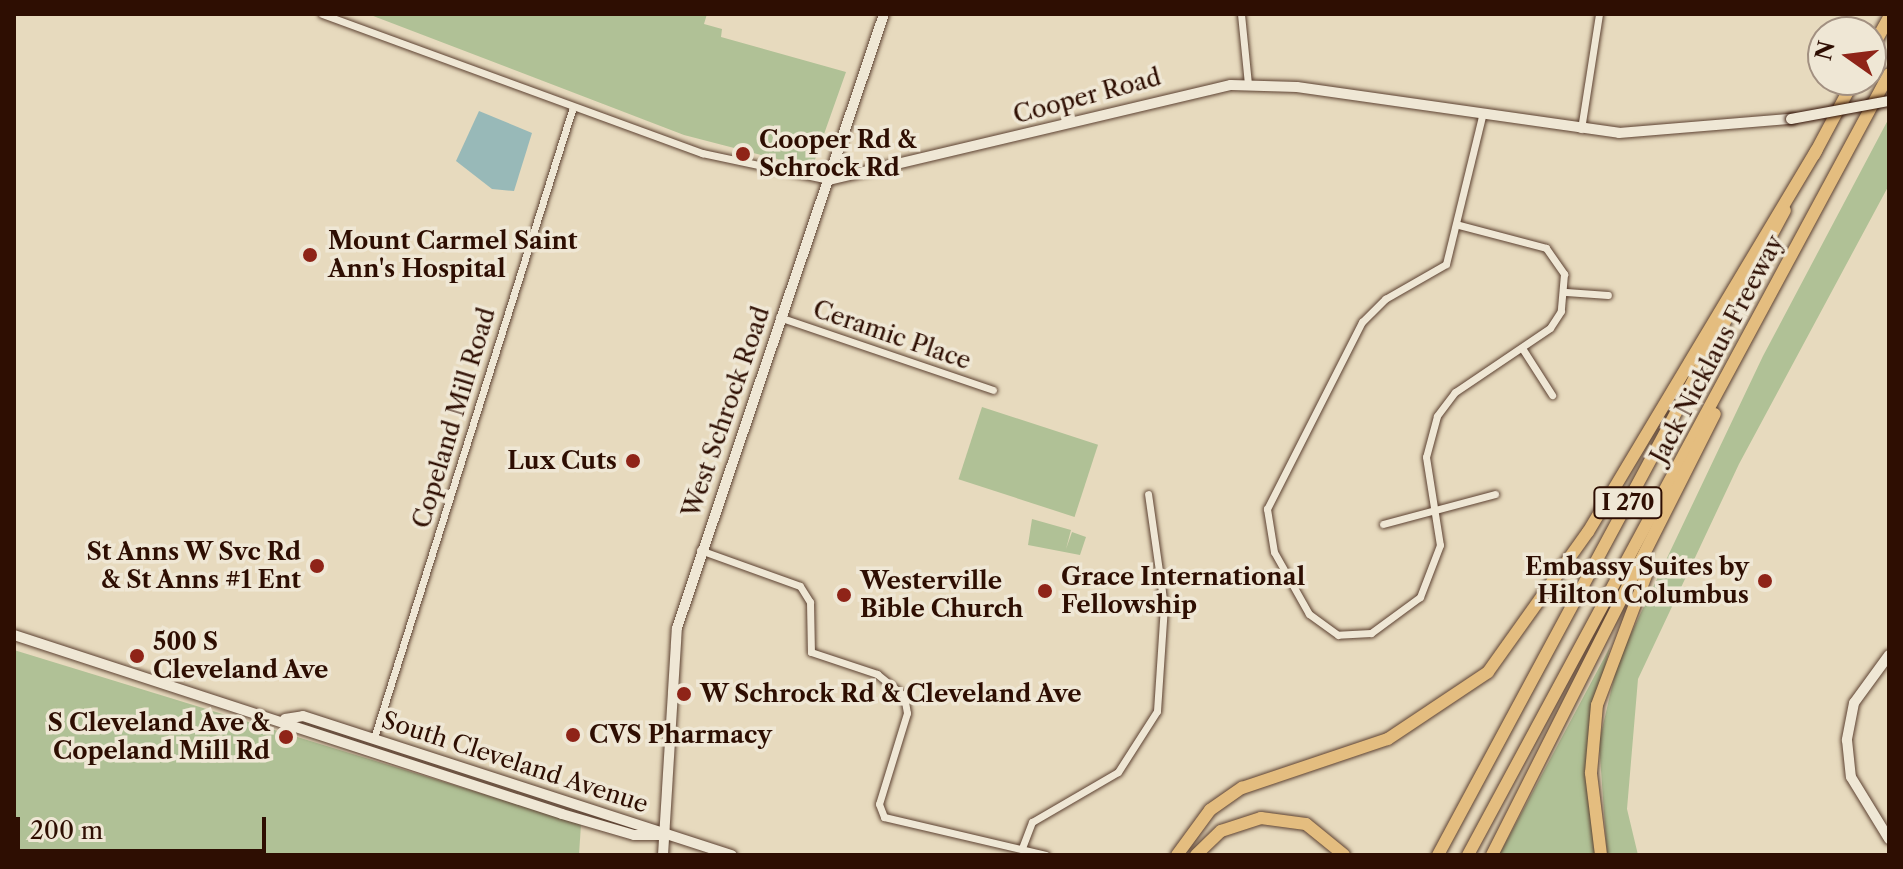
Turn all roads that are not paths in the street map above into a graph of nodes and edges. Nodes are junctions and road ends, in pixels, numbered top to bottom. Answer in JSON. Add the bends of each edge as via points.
{"nodes":[{"id":1,"x":322,"y":14,"type":"edge"},
{"id":2,"x":884,"y":14,"type":"edge"},
{"id":3,"x":1241,"y":14,"type":"edge"},
{"id":4,"x":1599,"y":14,"type":"edge"},
{"id":5,"x":1889,"y":74,"type":"edge"},
{"id":6,"x":1248,"y":84,"type":"junction"},
{"id":7,"x":1846,"y":96,"type":"edge"},
{"id":8,"x":1889,"y":101,"type":"edge"},
{"id":9,"x":572,"y":110,"type":"junction"},
{"id":10,"x":1482,"y":116,"type":"junction"},
{"id":11,"x":1581,"y":129,"type":"junction"},
{"id":12,"x":1817,"y":150,"type":"junction"},
{"id":13,"x":829,"y":180,"type":"junction"},
{"id":14,"x":1459,"y":225,"type":"junction"},
{"id":15,"x":1566,"y":292,"type":"junction"},
{"id":16,"x":1608,"y":295,"type":"dead end"},
{"id":17,"x":1764,"y":306,"type":"junction"},
{"id":18,"x":779,"y":317,"type":"junction"},
{"id":19,"x":1522,"y":348,"type":"junction"},
{"id":20,"x":993,"y":390,"type":"dead end"},
{"id":21,"x":1552,"y":395,"type":"dead end"},
{"id":22,"x":1148,"y":494,"type":"dead end"},
{"id":23,"x":1495,"y":494,"type":"dead end"},
{"id":24,"x":1436,"y":510,"type":"junction"},
{"id":25,"x":1670,"y":513,"type":"junction"},
{"id":26,"x":1383,"y":524,"type":"dead end"},
{"id":27,"x":700,"y":550,"type":"junction"},
{"id":28,"x":14,"y":635,"type":"edge"},
{"id":29,"x":1889,"y":655,"type":"edge"},
{"id":30,"x":285,"y":719,"type":"junction"},
{"id":31,"x":374,"y":738,"type":"junction"},
{"id":32,"x":667,"y":835,"type":"junction"},
{"id":33,"x":1889,"y":839,"type":"edge"},
{"id":34,"x":1022,"y":848,"type":"junction"},
{"id":35,"x":663,"y":855,"type":"edge"},
{"id":36,"x":732,"y":855,"type":"edge"},
{"id":37,"x":1046,"y":855,"type":"edge"},
{"id":38,"x":1177,"y":855,"type":"edge"},
{"id":39,"x":1196,"y":855,"type":"edge"},
{"id":40,"x":1344,"y":855,"type":"edge"},
{"id":41,"x":1438,"y":855,"type":"edge"},
{"id":42,"x":1468,"y":855,"type":"edge"},
{"id":43,"x":1492,"y":855,"type":"edge"},
{"id":44,"x":1601,"y":855,"type":"edge"}],
"edges":[{"from":1,"to":9,"type":"street","name":"Cooper Road"},
{"from":2,"to":13,"type":"main road","name":"West Schrock Road"},
{"from":3,"to":6,"type":"street"},
{"from":4,"to":11,"type":"street"},
{"from":5,"to":17,"type":"highway","name":"Jack Nicklaus Freeway","number":"I 270"},
{"from":6,"to":10,"type":"main road","name":"Cooper Road"},
{"from":6,"to":13,"type":"main road","name":"Cooper Road","via":[[1168,95]]},
{"from":7,"to":12,"type":"highway","name":"Jack Nicklaus Freeway","number":"I 270"},
{"from":8,"to":11,"type":"main road","name":"Cooper Road","bridge":true,"via":[[1664,134]]},
{"from":9,"to":13,"type":"street","name":"Cooper Road","via":[[702,153]]},
{"from":9,"to":31,"type":"street","name":"Copeland Mill Road"},
{"from":10,"to":11,"type":"main road","name":"Cooper Road"},
{"from":10,"to":14,"type":"street"},
{"from":12,"to":38,"type":"highway","via":[[1588,532],[1488,672],[1388,739],[1242,788],[1210,810]]},
{"from":12,"to":41,"type":"highway","name":"Jack Nicklaus Freeway","number":"I 270"},
{"from":13,"to":18,"type":"main road","name":"West Schrock Road"},
{"from":14,"to":15,"type":"street","via":[[1546,248],[1561,265]]},
{"from":14,"to":24,"type":"street","via":[[1446,264],[1385,299],[1362,322],[1271,497],[1267,537],[1309,614],[1328,632],[1355,637],[1403,613],[1434,572]]},
{"from":15,"to":16,"type":"street"},
{"from":15,"to":19,"type":"street","via":[[1550,328]]},
{"from":17,"to":25,"type":"highway"},
{"from":17,"to":42,"type":"highway","name":"Jack Nicklaus Freeway","number":"I 270"},
{"from":18,"to":20,"type":"street","name":"Ceramic Place"},
{"from":18,"to":27,"type":"main road","name":"West Schrock Road"},
{"from":19,"to":21,"type":"street"},
{"from":19,"to":24,"type":"street","via":[[1455,392],[1437,416],[1426,457]]},
{"from":22,"to":34,"type":"street","via":[[1164,606],[1157,711],[1118,772],[1032,822]]},
{"from":23,"to":24,"type":"street"},
{"from":24,"to":26,"type":"street"},
{"from":25,"to":43,"type":"highway"},
{"from":25,"to":44,"type":"highway","via":[[1597,705],[1591,773]]},
{"from":27,"to":32,"type":"main road","name":"West Schrock Road","via":[[677,628],[668,696]]},
{"from":27,"to":34,"type":"street","via":[[800,586],[810,602],[811,652],[877,674],[904,696],[907,713],[879,804],[884,817]]},
{"from":28,"to":30,"type":"main road","name":"South Cleveland Avenue"},
{"from":29,"to":33,"type":"main road","via":[[1854,703],[1847,740],[1851,777]]},
{"from":30,"to":31,"type":"main road","name":"South Cleveland Avenue","via":[[303,716]]},
{"from":30,"to":32,"type":"main road","name":"South Cleveland Avenue","via":[[300,732],[562,814],[634,835]]},
{"from":31,"to":32,"type":"main road","name":"South Cleveland Avenue"},
{"from":32,"to":35,"type":"main road","name":"West Schrock Road"},
{"from":32,"to":36,"type":"main road"},
{"from":34,"to":37,"type":"street"},
{"from":39,"to":40,"type":"highway","via":[[1229,826],[1261,818],[1306,824]]}]}
